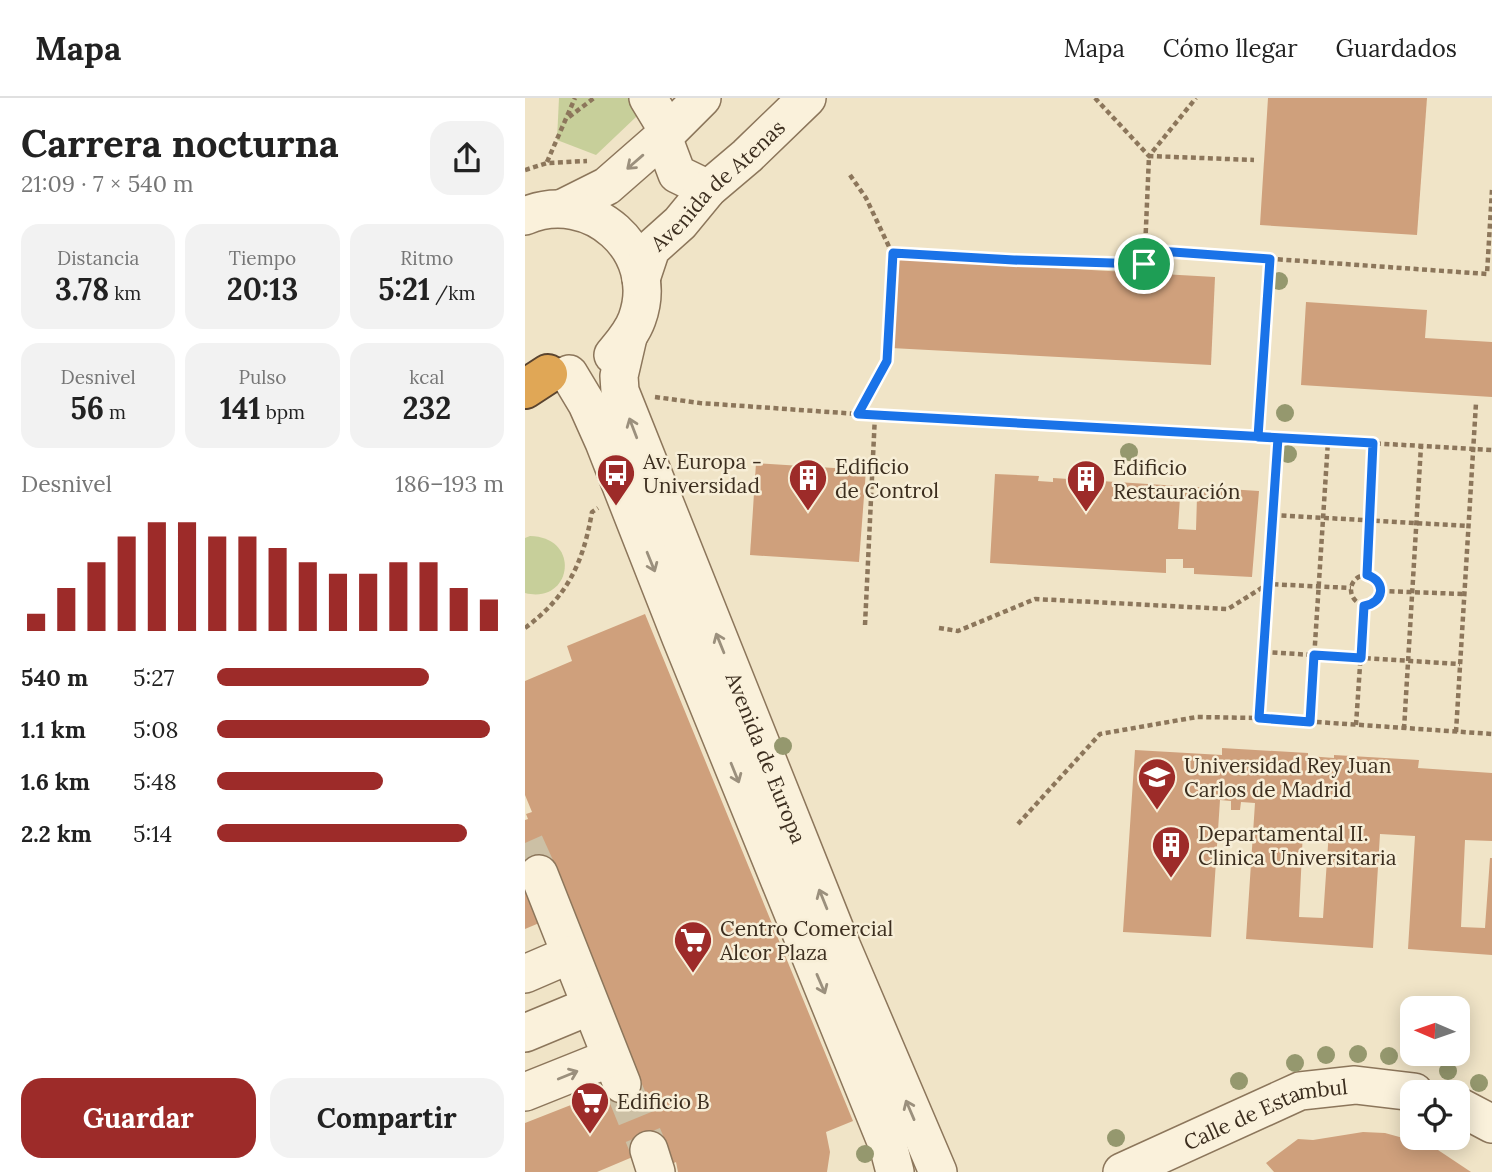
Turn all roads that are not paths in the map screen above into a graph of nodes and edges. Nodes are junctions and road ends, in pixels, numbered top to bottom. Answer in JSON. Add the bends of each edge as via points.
{"nodes":[{"id":1,"x":648,"y":98,"type":"edge"},
{"id":2,"x":702,"y":98,"type":"edge"},
{"id":3,"x":807,"y":98,"type":"edge"},
{"id":4,"x":666,"y":134,"type":"junction"},
{"id":5,"x":708,"y":189,"type":"junction"},
{"id":6,"x":563,"y":208,"type":"junction"},
{"id":7,"x":525,"y":216,"type":"edge"},
{"id":8,"x":641,"y":279,"type":"junction"},
{"id":9,"x":628,"y":337,"type":"junction"},
{"id":10,"x":538,"y":375,"type":"edge"},
{"id":11,"x":539,"y":874,"type":"tunnel mouth"},
{"id":12,"x":569,"y":955,"type":"junction"},
{"id":13,"x":525,"y":974,"type":"edge"},
{"id":14,"x":590,"y":1006,"type":"junction"},
{"id":15,"x":525,"y":1033,"type":"edge"},
{"id":16,"x":1400,"y":1090,"type":"edge"},
{"id":17,"x":525,"y":1093,"type":"edge"},
{"id":18,"x":1470,"y":1112,"type":"edge"},
{"id":19,"x":1492,"y":1124,"type":"edge"},
{"id":20,"x":895,"y":1172,"type":"edge"},
{"id":21,"x":938,"y":1172,"type":"edge"},
{"id":22,"x":1122,"y":1172,"type":"edge"}],
"edges":[{"from":1,"to":4,"type":"street"},
{"from":2,"to":4,"type":"street"},
{"from":3,"to":5,"type":"street","name":"Avenida de Atenas"},
{"from":4,"to":5,"type":"street","via":[[677,174]]},
{"from":4,"to":6,"type":"street","one_way":true,"via":[[607,186]]},
{"from":5,"to":8,"type":"street","name":"Avenida de Atenas","via":[[651,249]]},
{"from":6,"to":7,"type":"street"},
{"from":6,"to":8,"type":"street","via":[[591,214],[615,230],[632,252]]},
{"from":8,"to":9,"type":"street","name":"Avenida de Europa","via":[[639,309]]},
{"from":9,"to":10,"type":"street","via":[[592,368]]},
{"from":21,"to":9,"type":"street","name":"Avenida de Europa","one_way":true,"via":[[842,947],[619,391]]},
{"from":10,"to":20,"type":"street","name":"Avenida de Europa","one_way":true,"via":[[587,404]]},
{"from":11,"to":12,"type":"street"},
{"from":12,"to":13,"type":"street"},
{"from":12,"to":14,"type":"street"},
{"from":14,"to":15,"type":"street"},
{"from":17,"to":14,"type":"street","one_way":true,"via":[[616,1071]]},
{"from":16,"to":22,"type":"street","name":"Calle de Estambul","via":[[1355,1085],[1300,1091]]},
{"from":18,"to":19,"type":"street"}]}
